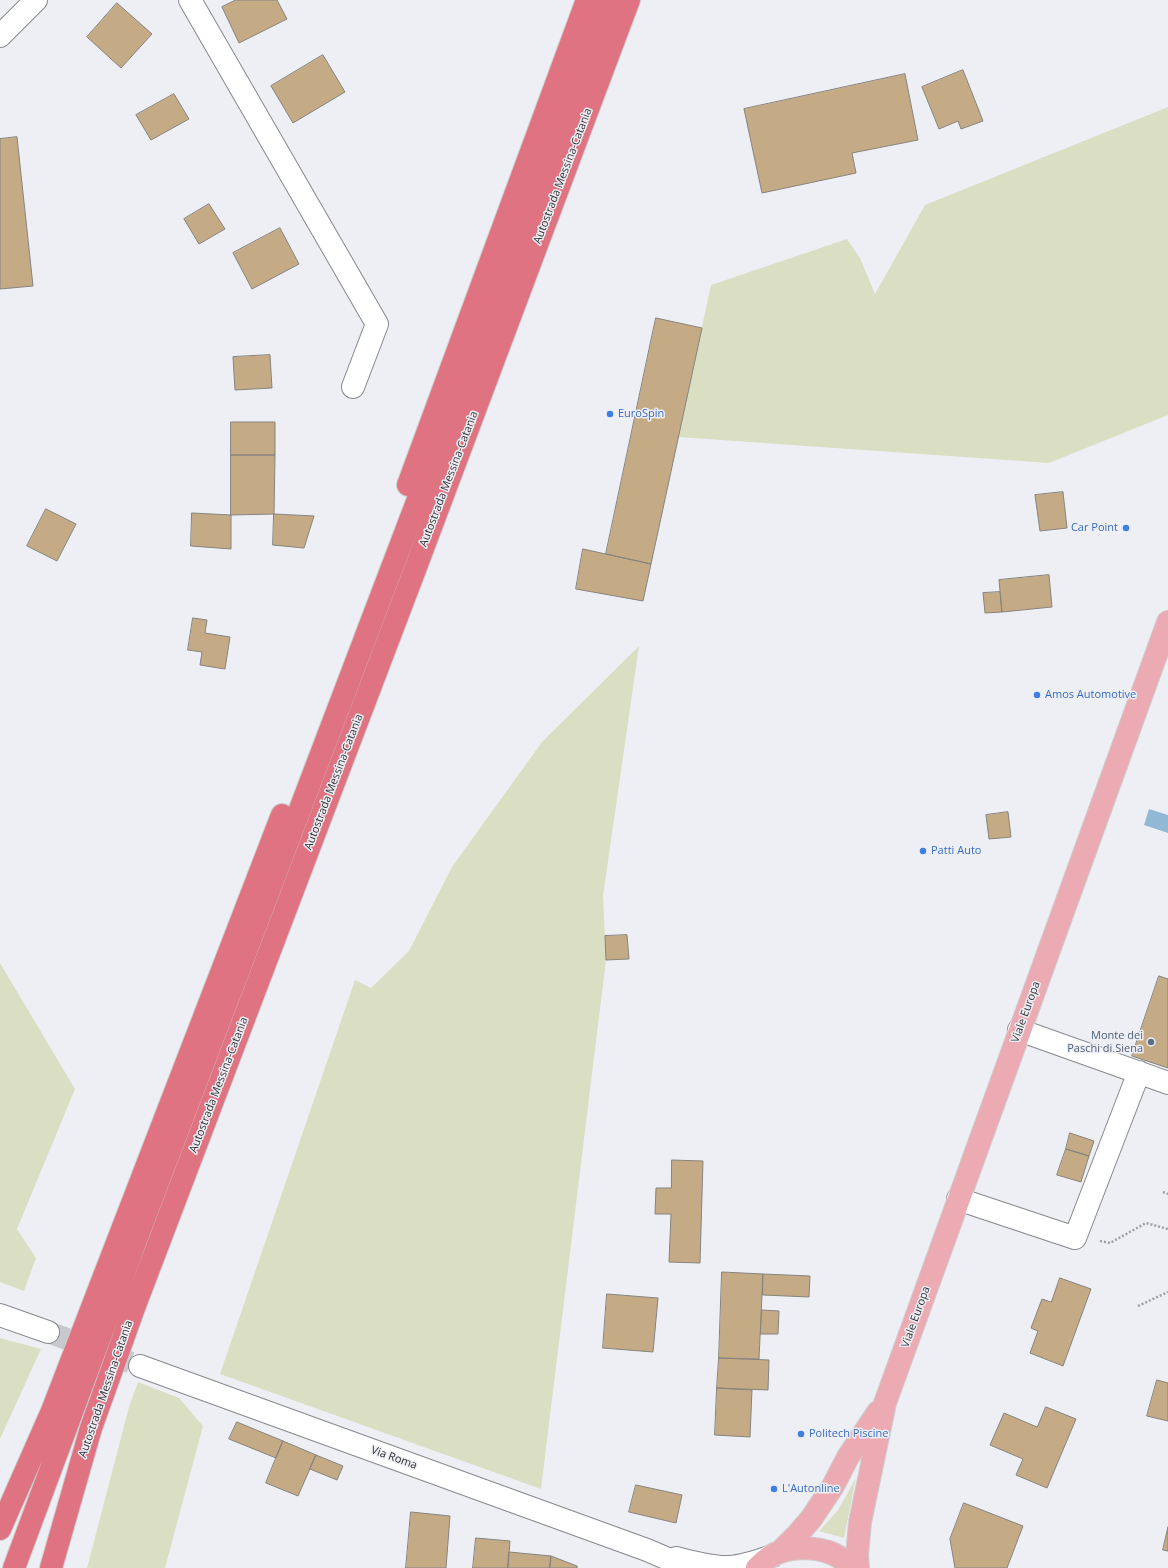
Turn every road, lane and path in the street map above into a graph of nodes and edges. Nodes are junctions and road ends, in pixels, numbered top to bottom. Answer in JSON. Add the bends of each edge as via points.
{"nodes":[{"id":1,"x":36,"y":0,"type":"edge"},
{"id":2,"x":190,"y":0,"type":"edge"},
{"id":3,"x":587,"y":0,"type":"edge"},
{"id":4,"x":608,"y":0,"type":"edge"},
{"id":5,"x":629,"y":0,"type":"edge"},
{"id":6,"x":0,"y":36,"type":"edge"},
{"id":7,"x":353,"y":387,"type":"dead end"},
{"id":8,"x":1166,"y":636,"type":"edge"},
{"id":9,"x":1019,"y":1030,"type":"junction"},
{"id":10,"x":1139,"y":1072,"type":"junction"},
{"id":11,"x":1168,"y":1082,"type":"edge"},
{"id":12,"x":1163,"y":1192,"type":"dead end"},
{"id":13,"x":1168,"y":1194,"type":"edge"},
{"id":14,"x":958,"y":1199,"type":"junction"},
{"id":15,"x":1168,"y":1229,"type":"edge"},
{"id":16,"x":1075,"y":1238,"type":"junction"},
{"id":17,"x":1168,"y":1292,"type":"edge"},
{"id":18,"x":1138,"y":1306,"type":"dead end"},
{"id":19,"x":0,"y":1315,"type":"edge"},
{"id":20,"x":48,"y":1332,"type":"tunnel mouth"},
{"id":21,"x":140,"y":1366,"type":"tunnel mouth"},
{"id":22,"x":885,"y":1403,"type":"junction"},
{"id":23,"x":74,"y":1486,"type":"junction"},
{"id":24,"x":0,"y":1530,"type":"edge"},
{"id":25,"x":647,"y":1550,"type":"junction"},
{"id":26,"x":769,"y":1558,"type":"edge"},
{"id":27,"x":14,"y":1568,"type":"edge"},
{"id":28,"x":43,"y":1568,"type":"edge"},
{"id":29,"x":51,"y":1568,"type":"edge"},
{"id":30,"x":690,"y":1568,"type":"edge"},
{"id":31,"x":850,"y":1568,"type":"edge"},
{"id":32,"x":858,"y":1568,"type":"edge"}],
"edges":[{"from":1,"to":6,"type":"street"},
{"from":2,"to":7,"type":"street","via":[[377,324]]},
{"from":3,"to":24,"type":"highway","via":[[377,569],[52,1411]]},
{"from":4,"to":27,"type":"highway","via":[[139,1232]]},
{"from":5,"to":23,"type":"highway","name":"Autostrada Messina-Catania","via":[[134,1308],[91,1428]]},
{"from":8,"to":9,"type":"main road","name":"Viale Europa"},
{"from":9,"to":10,"type":"street"},
{"from":9,"to":14,"type":"main road","name":"Viale Europa"},
{"from":10,"to":11,"type":"street"},
{"from":10,"to":16,"type":"street"},
{"from":12,"to":13,"type":"path"},
{"from":14,"to":16,"type":"street"},
{"from":14,"to":22,"type":"main road","name":"Viale Europa"},
{"from":15,"to":16,"type":"path","via":[[1146,1223],[1110,1243]]},
{"from":17,"to":18,"type":"path"},
{"from":19,"to":20,"type":"street"},
{"from":21,"to":25,"type":"street","name":"Via Roma"},
{"from":22,"to":26,"type":"main road","via":[[848,1457],[820,1507],[797,1535]]},
{"from":22,"to":32,"type":"main road","via":[[860,1522]]},
{"from":23,"to":28,"type":"highway"},
{"from":23,"to":29,"type":"highway","name":"Autostrada Messina-Catania"},
{"from":25,"to":26,"type":"street","via":[[727,1568]]},
{"from":25,"to":30,"type":"street"},
{"from":26,"to":31,"type":"main road","via":[[801,1548],[820,1550],[838,1557]]}]}
